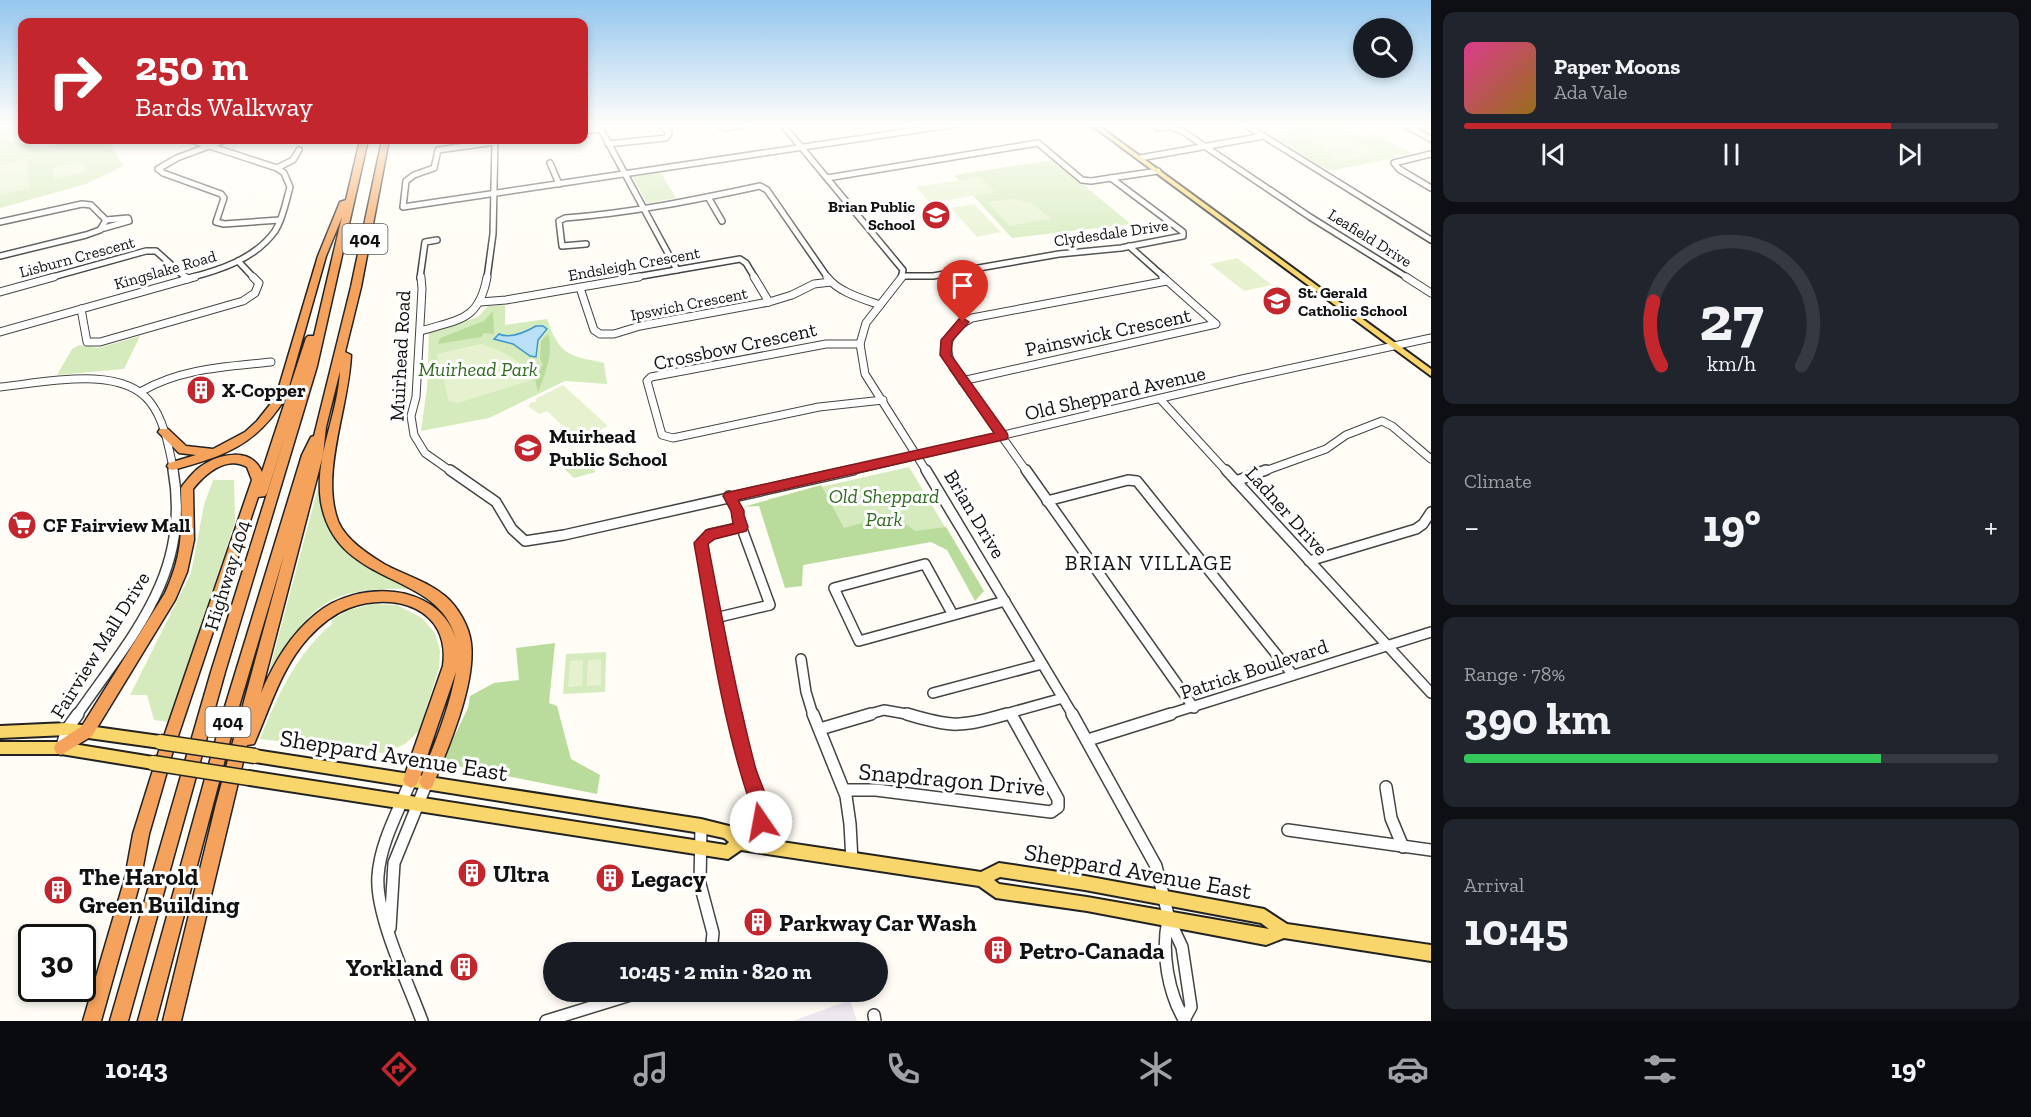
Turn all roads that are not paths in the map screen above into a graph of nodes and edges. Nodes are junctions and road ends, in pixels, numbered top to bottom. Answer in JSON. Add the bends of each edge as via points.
{"nodes":[{"id":1,"x":161,"y":172,"type":"edge"},
{"id":2,"x":282,"y":172,"type":"edge"},
{"id":3,"x":357,"y":172,"type":"edge"},
{"id":4,"x":379,"y":172,"type":"edge"},
{"id":5,"x":424,"y":172,"type":"edge"},
{"id":6,"x":494,"y":172,"type":"edge"},
{"id":7,"x":554,"y":172,"type":"edge"},
{"id":8,"x":634,"y":172,"type":"edge"},
{"id":9,"x":822,"y":172,"type":"edge"},
{"id":10,"x":866,"y":172,"type":"edge"},
{"id":11,"x":1072,"y":172,"type":"edge"},
{"id":12,"x":1154,"y":172,"type":"edge"},
{"id":13,"x":1159,"y":172,"type":"edge"},
{"id":14,"x":1241,"y":172,"type":"edge"},
{"id":15,"x":1321,"y":172,"type":"edge"},
{"id":16,"x":1407,"y":172,"type":"edge"},
{"id":17,"x":625,"y":173,"type":"junction"},
{"id":18,"x":827,"y":178,"type":"junction"},
{"id":19,"x":1111,"y":178,"type":"junction"},
{"id":20,"x":559,"y":184,"type":"junction"},
{"id":21,"x":1431,"y":188,"type":"edge"},
{"id":22,"x":351,"y":195,"type":"junction"},
{"id":23,"x":493,"y":195,"type":"junction"},
{"id":24,"x":708,"y":197,"type":"junction"},
{"id":25,"x":644,"y":208,"type":"junction"},
{"id":26,"x":106,"y":220,"type":"junction"},
{"id":27,"x":280,"y":220,"type":"junction"},
{"id":28,"x":722,"y":220,"type":"dead end"},
{"id":29,"x":0,"y":222,"type":"edge"},
{"id":30,"x":100,"y":230,"type":"junction"},
{"id":31,"x":436,"y":240,"type":"dead end"},
{"id":32,"x":1431,"y":240,"type":"edge"},
{"id":33,"x":586,"y":244,"type":"dead end"},
{"id":34,"x":1129,"y":246,"type":"junction"},
{"id":35,"x":0,"y":256,"type":"edge"},
{"id":36,"x":238,"y":261,"type":"junction"},
{"id":37,"x":677,"y":270,"type":"junction"},
{"id":38,"x":903,"y":276,"type":"junction"},
{"id":39,"x":489,"y":277,"type":"joint"},
{"id":40,"x":187,"y":279,"type":"junction"},
{"id":41,"x":1167,"y":281,"type":"junction"},
{"id":42,"x":831,"y":282,"type":"junction"},
{"id":43,"x":580,"y":288,"type":"junction"},
{"id":44,"x":330,"y":290,"type":"junction"},
{"id":45,"x":0,"y":292,"type":"edge"},
{"id":46,"x":1431,"y":293,"type":"edge"},
{"id":47,"x":480,"y":302,"type":"junction"},
{"id":48,"x":770,"y":302,"type":"junction"},
{"id":49,"x":880,"y":305,"type":"junction"},
{"id":50,"x":81,"y":309,"type":"junction"},
{"id":51,"x":420,"y":331,"type":"junction"},
{"id":52,"x":0,"y":332,"type":"edge"},
{"id":53,"x":345,"y":338,"type":"junction"},
{"id":54,"x":1431,"y":338,"type":"edge"},
{"id":55,"x":860,"y":344,"type":"junction"},
{"id":56,"x":1396,"y":346,"type":"junction"},
{"id":57,"x":271,"y":362,"type":"dead end"},
{"id":58,"x":1431,"y":372,"type":"edge"},
{"id":59,"x":962,"y":381,"type":"junction"},
{"id":60,"x":0,"y":387,"type":"edge"},
{"id":61,"x":142,"y":390,"type":"junction"},
{"id":62,"x":1161,"y":399,"type":"junction"},
{"id":63,"x":884,"y":400,"type":"junction"},
{"id":64,"x":321,"y":427,"type":"junction"},
{"id":65,"x":164,"y":432,"type":"junction"},
{"id":66,"x":1002,"y":436,"type":"junction"},
{"id":67,"x":220,"y":456,"type":"junction"},
{"id":68,"x":917,"y":456,"type":"junction"},
{"id":69,"x":1431,"y":459,"type":"edge"},
{"id":70,"x":173,"y":470,"type":"junction"},
{"id":71,"x":1236,"y":481,"type":"junction"},
{"id":72,"x":730,"y":499,"type":"junction"},
{"id":73,"x":1047,"y":501,"type":"junction"},
{"id":74,"x":1431,"y":512,"type":"edge"},
{"id":75,"x":741,"y":527,"type":"junction"},
{"id":76,"x":525,"y":541,"type":"joint"},
{"id":77,"x":1309,"y":561,"type":"junction"},
{"id":78,"x":1005,"y":601,"type":"junction"},
{"id":79,"x":953,"y":615,"type":"junction"},
{"id":80,"x":715,"y":618,"type":"junction"},
{"id":81,"x":1431,"y":632,"type":"edge"},
{"id":82,"x":1386,"y":646,"type":"junction"},
{"id":83,"x":801,"y":659,"type":"dead end"},
{"id":84,"x":1042,"y":664,"type":"junction"},
{"id":85,"x":1293,"y":675,"type":"junction"},
{"id":86,"x":933,"y":693,"type":"dead end"},
{"id":87,"x":1431,"y":693,"type":"edge"},
{"id":88,"x":1063,"y":698,"type":"junction"},
{"id":89,"x":1194,"y":708,"type":"junction"},
{"id":90,"x":1011,"y":714,"type":"junction"},
{"id":91,"x":67,"y":729,"type":"junction"},
{"id":92,"x":820,"y":729,"type":"junction"},
{"id":93,"x":87,"y":731,"type":"junction"},
{"id":94,"x":0,"y":732,"type":"edge"},
{"id":95,"x":1088,"y":740,"type":"junction"},
{"id":96,"x":0,"y":748,"type":"edge"},
{"id":97,"x":61,"y":748,"type":"junction"},
{"id":98,"x":411,"y":780,"type":"junction"},
{"id":99,"x":427,"y":782,"type":"junction"},
{"id":100,"x":1386,"y":787,"type":"dead end"},
{"id":101,"x":844,"y":790,"type":"junction"},
{"id":102,"x":410,"y":802,"type":"junction"},
{"id":103,"x":224,"y":804,"type":"junction"},
{"id":104,"x":701,"y":826,"type":"junction"},
{"id":105,"x":1288,"y":830,"type":"dead end"},
{"id":106,"x":739,"y":843,"type":"junction"},
{"id":107,"x":759,"y":845,"type":"junction"},
{"id":108,"x":700,"y":847,"type":"junction"},
{"id":109,"x":1403,"y":847,"type":"junction"},
{"id":110,"x":1431,"y":850,"type":"edge"},
{"id":111,"x":852,"y":861,"type":"junction"},
{"id":112,"x":982,"y":879,"type":"junction"},
{"id":113,"x":132,"y":882,"type":"junction"},
{"id":114,"x":1165,"y":897,"type":"junction"},
{"id":115,"x":1169,"y":919,"type":"junction"},
{"id":116,"x":390,"y":931,"type":"junction"},
{"id":117,"x":1284,"y":931,"type":"junction"},
{"id":118,"x":712,"y":942,"type":"edge"},
{"id":119,"x":1431,"y":953,"type":"edge"},
{"id":120,"x":608,"y":1002,"type":"edge"},
{"id":121,"x":1185,"y":1019,"type":"edge"},
{"id":122,"x":92,"y":1021,"type":"edge"},
{"id":123,"x":119,"y":1021,"type":"edge"},
{"id":124,"x":147,"y":1021,"type":"edge"},
{"id":125,"x":172,"y":1021,"type":"edge"},
{"id":126,"x":422,"y":1021,"type":"edge"},
{"id":127,"x":546,"y":1021,"type":"edge"}],
"edges":[{"from":1,"to":27,"type":"street","via":[[221,194],[224,198],[216,222]]},
{"from":2,"to":27,"type":"street","name":"Kingslake Road","via":[[290,187]]},
{"from":3,"to":22,"type":"highway","name":"Highway 404","number":"404"},
{"from":4,"to":53,"type":"highway","number":"404"},
{"from":5,"to":23,"type":"street","via":[[406,181],[403,207]]},
{"from":6,"to":23,"type":"street"},
{"from":7,"to":20,"type":"street"},
{"from":8,"to":17,"type":"street"},
{"from":9,"to":18,"type":"street"},
{"from":10,"to":18,"type":"street"},
{"from":11,"to":19,"type":"street","via":[[1082,180]]},
{"from":12,"to":19,"type":"street"},
{"from":13,"to":56,"type":"main road"},
{"from":14,"to":46,"type":"street","name":"Leafield Drive"},
{"from":15,"to":32,"type":"street"},
{"from":16,"to":21,"type":"street"},
{"from":17,"to":20,"type":"street"},
{"from":17,"to":25,"type":"street"},
{"from":18,"to":38,"type":"street","via":[[896,259]]},
{"from":19,"to":34,"type":"street","name":"Clydesdale Drive","via":[[1184,235]]},
{"from":20,"to":23,"type":"street"},
{"from":22,"to":44,"type":"highway","name":"Highway 404","number":"404"},
{"from":22,"to":67,"type":"highway","via":[[341,206],[322,256],[273,414]]},
{"from":23,"to":39,"type":"street"},
{"from":24,"to":25,"type":"street"},
{"from":24,"to":28,"type":"street"},
{"from":24,"to":42,"type":"street","via":[[764,187]]},
{"from":25,"to":33,"type":"street","via":[[559,221],[562,246]]},
{"from":25,"to":37,"type":"street"},
{"from":26,"to":29,"type":"street","via":[[91,205],[82,204]]},
{"from":26,"to":30,"type":"street"},
{"from":26,"to":30,"type":"street","via":[[129,221]]},
{"from":27,"to":36,"type":"street","name":"Kingslake Road","via":[[260,247]]},
{"from":30,"to":35,"type":"street"},
{"from":31,"to":51,"type":"street","name":"Muirhead Road","via":[[425,242]]},
{"from":34,"to":38,"type":"street","name":"Clydesdale Drive","via":[[933,276]]},
{"from":34,"to":41,"type":"street","name":"Painswick Crescent"},
{"from":36,"to":40,"type":"street","name":"Kingslake Road"},
{"from":36,"to":50,"type":"street","via":[[259,283],[255,293],[243,301],[93,343],[87,342]]},
{"from":37,"to":43,"type":"street","name":"Endsleigh Crescent"},
{"from":37,"to":48,"type":"street","name":"Endsleigh Crescent","via":[[740,259]]},
{"from":38,"to":49,"type":"street"},
{"from":39,"to":47,"type":"street"},
{"from":40,"to":45,"type":"street","name":"Lisburn Crescent","via":[[156,251]]},
{"from":40,"to":50,"type":"street","name":"Kingslake Road"},
{"from":41,"to":59,"type":"street","via":[[963,322],[945,348]]},
{"from":41,"to":59,"type":"street","name":"Painswick Crescent","via":[[1216,324]]},
{"from":42,"to":48,"type":"street","name":"Ipswich Crescent","via":[[814,284]]},
{"from":42,"to":49,"type":"street"},
{"from":43,"to":47,"type":"street","name":"Endsleigh Crescent"},
{"from":43,"to":48,"type":"street","name":"Ipswich Crescent","via":[[594,330],[604,335]]},
{"from":44,"to":113,"type":"highway","via":[[322,303],[295,395],[193,688]]},
{"from":44,"to":123,"type":"highway","name":"Highway 404","number":"404","via":[[312,366],[218,672]]},
{"from":47,"to":51,"type":"street","via":[[476,312],[469,316]]},
{"from":49,"to":55,"type":"street","via":[[866,323]]},
{"from":50,"to":52,"type":"street","name":"Kingslake Road"},
{"from":51,"to":76,"type":"street","name":"Muirhead Road","via":[[411,416],[414,435],[425,453],[496,502],[512,530]]},
{"from":53,"to":64,"type":"highway","number":"404"},
{"from":53,"to":99,"type":"highway","via":[[346,364],[327,471],[326,493],[333,523],[366,560],[440,600],[456,619],[464,642],[459,686]]},
{"from":54,"to":56,"type":"street","name":"Old Sheppard Avenue"},
{"from":55,"to":63,"type":"street","name":"Brian Drive","via":[[865,374]]},
{"from":55,"to":63,"type":"street","name":"Crossbow Crescent","via":[[826,344],[651,377],[647,381],[662,435],[673,438],[819,407]]},
{"from":56,"to":58,"type":"main road"},
{"from":56,"to":62,"type":"street","name":"Old Sheppard Avenue"},
{"from":57,"to":61,"type":"street","via":[[180,372]]},
{"from":59,"to":66,"type":"street"},
{"from":60,"to":61,"type":"street","via":[[97,378]]},
{"from":61,"to":65,"type":"street","name":"Fairview Mall Drive","via":[[157,412]]},
{"from":62,"to":66,"type":"street","name":"Old Sheppard Avenue"},
{"from":62,"to":71,"type":"street","name":"Ladner Drive"},
{"from":63,"to":68,"type":"street","name":"Brian Drive"},
{"from":64,"to":103,"type":"highway","number":"404","via":[[317,455]]},
{"from":64,"to":124,"type":"highway","number":"404","via":[[308,455],[231,710]]},
{"from":65,"to":67,"type":"highway","via":[[183,450]]},
{"from":65,"to":70,"type":"street","name":"Fairview Mall Drive"},
{"from":66,"to":68,"type":"street","name":"Old Sheppard Avenue"},
{"from":66,"to":73,"type":"street"},
{"from":67,"to":70,"type":"highway"},
{"from":67,"to":93,"type":"highway","via":[[188,488],[188,540],[181,572],[170,596]]},
{"from":67,"to":113,"type":"highway","via":[[252,463],[258,480],[162,762]]},
{"from":68,"to":72,"type":"street","name":"Old Sheppard Avenue"},
{"from":68,"to":78,"type":"street","name":"Brian Drive"},
{"from":69,"to":71,"type":"street","via":[[1382,422],[1346,433],[1326,449]]},
{"from":70,"to":91,"type":"street","name":"Fairview Mall Drive","via":[[177,535],[170,567],[151,606]]},
{"from":71,"to":77,"type":"street","name":"Ladner Drive"},
{"from":72,"to":75,"type":"street"},
{"from":72,"to":76,"type":"street","name":"Old Sheppard Avenue"},
{"from":73,"to":85,"type":"street","via":[[1137,481]]},
{"from":73,"to":89,"type":"street"},
{"from":74,"to":77,"type":"street","via":[[1416,528]]},
{"from":75,"to":80,"type":"street","via":[[711,534],[701,543]]},
{"from":75,"to":80,"type":"street","via":[[770,605]]},
{"from":77,"to":82,"type":"street","name":"Ladner Drive"},
{"from":78,"to":79,"type":"street"},
{"from":78,"to":84,"type":"street","name":"Brian Drive"},
{"from":79,"to":79,"type":"street","via":[[859,641],[834,588],[924,564]]},
{"from":80,"to":107,"type":"street","via":[[743,751],[761,810]]},
{"from":81,"to":82,"type":"street","name":"Patrick Boulevard"},
{"from":82,"to":85,"type":"street","name":"Patrick Boulevard"},
{"from":82,"to":87,"type":"street","name":"Ladner Drive"},
{"from":83,"to":92,"type":"street","via":[[801,681]]},
{"from":84,"to":86,"type":"street"},
{"from":84,"to":88,"type":"street","name":"Brian Drive"},
{"from":85,"to":89,"type":"street","name":"Patrick Boulevard"},
{"from":88,"to":90,"type":"street"},
{"from":88,"to":95,"type":"street","name":"Brian Drive"},
{"from":89,"to":95,"type":"street","name":"Patrick Boulevard"},
{"from":90,"to":92,"type":"street","via":[[968,725],[943,725],[884,710]]},
{"from":90,"to":101,"type":"street","name":"Snapdragon Drive","via":[[1058,799],[1058,807],[1051,812],[876,790]]},
{"from":91,"to":93,"type":"main road","name":"Sheppard Avenue East"},
{"from":91,"to":94,"type":"main road","name":"Sheppard Avenue East"},
{"from":91,"to":97,"type":"street","name":"Fairview Mall Drive"},
{"from":92,"to":101,"type":"street"},
{"from":93,"to":97,"type":"highway"},
{"from":93,"to":98,"type":"main road","name":"Sheppard Avenue East","bridge":true},
{"from":95,"to":114,"type":"street","name":"Brian Drive","via":[[1156,866]]},
{"from":96,"to":97,"type":"main road","name":"Sheppard Avenue East"},
{"from":97,"to":102,"type":"main road","name":"Sheppard Avenue East","bridge":true},
{"from":98,"to":99,"type":"main road","name":"Sheppard Avenue East"},
{"from":98,"to":102,"type":"street"},
{"from":98,"to":103,"type":"highway","via":[[448,678],[450,639],[433,612],[413,600],[369,596],[332,609],[304,631],[288,652],[266,695]]},
{"from":99,"to":102,"type":"street"},
{"from":99,"to":104,"type":"main road","name":"Sheppard Avenue East"},
{"from":100,"to":109,"type":"street","via":[[1391,818]]},
{"from":101,"to":111,"type":"street","via":[[851,824]]},
{"from":102,"to":108,"type":"main road","name":"Sheppard Avenue East"},
{"from":102,"to":116,"type":"street","via":[[394,863]]},
{"from":102,"to":116,"type":"street","via":[[393,822],[378,874],[379,903]]},
{"from":103,"to":125,"type":"highway","number":"404"},
{"from":104,"to":106,"type":"main road","name":"Sheppard Avenue East","via":[[729,832]]},
{"from":104,"to":108,"type":"street"},
{"from":105,"to":109,"type":"street"},
{"from":106,"to":107,"type":"main road","name":"Sheppard Avenue East"},
{"from":106,"to":108,"type":"main road","name":"Sheppard Avenue East","via":[[728,852]]},
{"from":107,"to":111,"type":"main road","name":"Sheppard Avenue East"},
{"from":108,"to":118,"type":"street","via":[[702,897]]},
{"from":109,"to":110,"type":"street"},
{"from":111,"to":112,"type":"main road","name":"Sheppard Avenue East"},
{"from":112,"to":114,"type":"main road","name":"Sheppard Avenue East","via":[[999,870]]},
{"from":112,"to":115,"type":"main road","name":"Sheppard Avenue East","via":[[996,891]]},
{"from":113,"to":122,"type":"highway"},
{"from":114,"to":115,"type":"street","name":"Brian Drive"},
{"from":114,"to":117,"type":"main road","name":"Sheppard Avenue East","via":[[1264,916]]},
{"from":115,"to":117,"type":"main road","name":"Sheppard Avenue East","via":[[1266,937]]},
{"from":115,"to":121,"type":"street","name":"Brian Drive","via":[[1164,938],[1174,1003]]},
{"from":116,"to":126,"type":"street"},
{"from":117,"to":119,"type":"main road","name":"Sheppard Avenue East"},
{"from":120,"to":127,"type":"street"}]}
